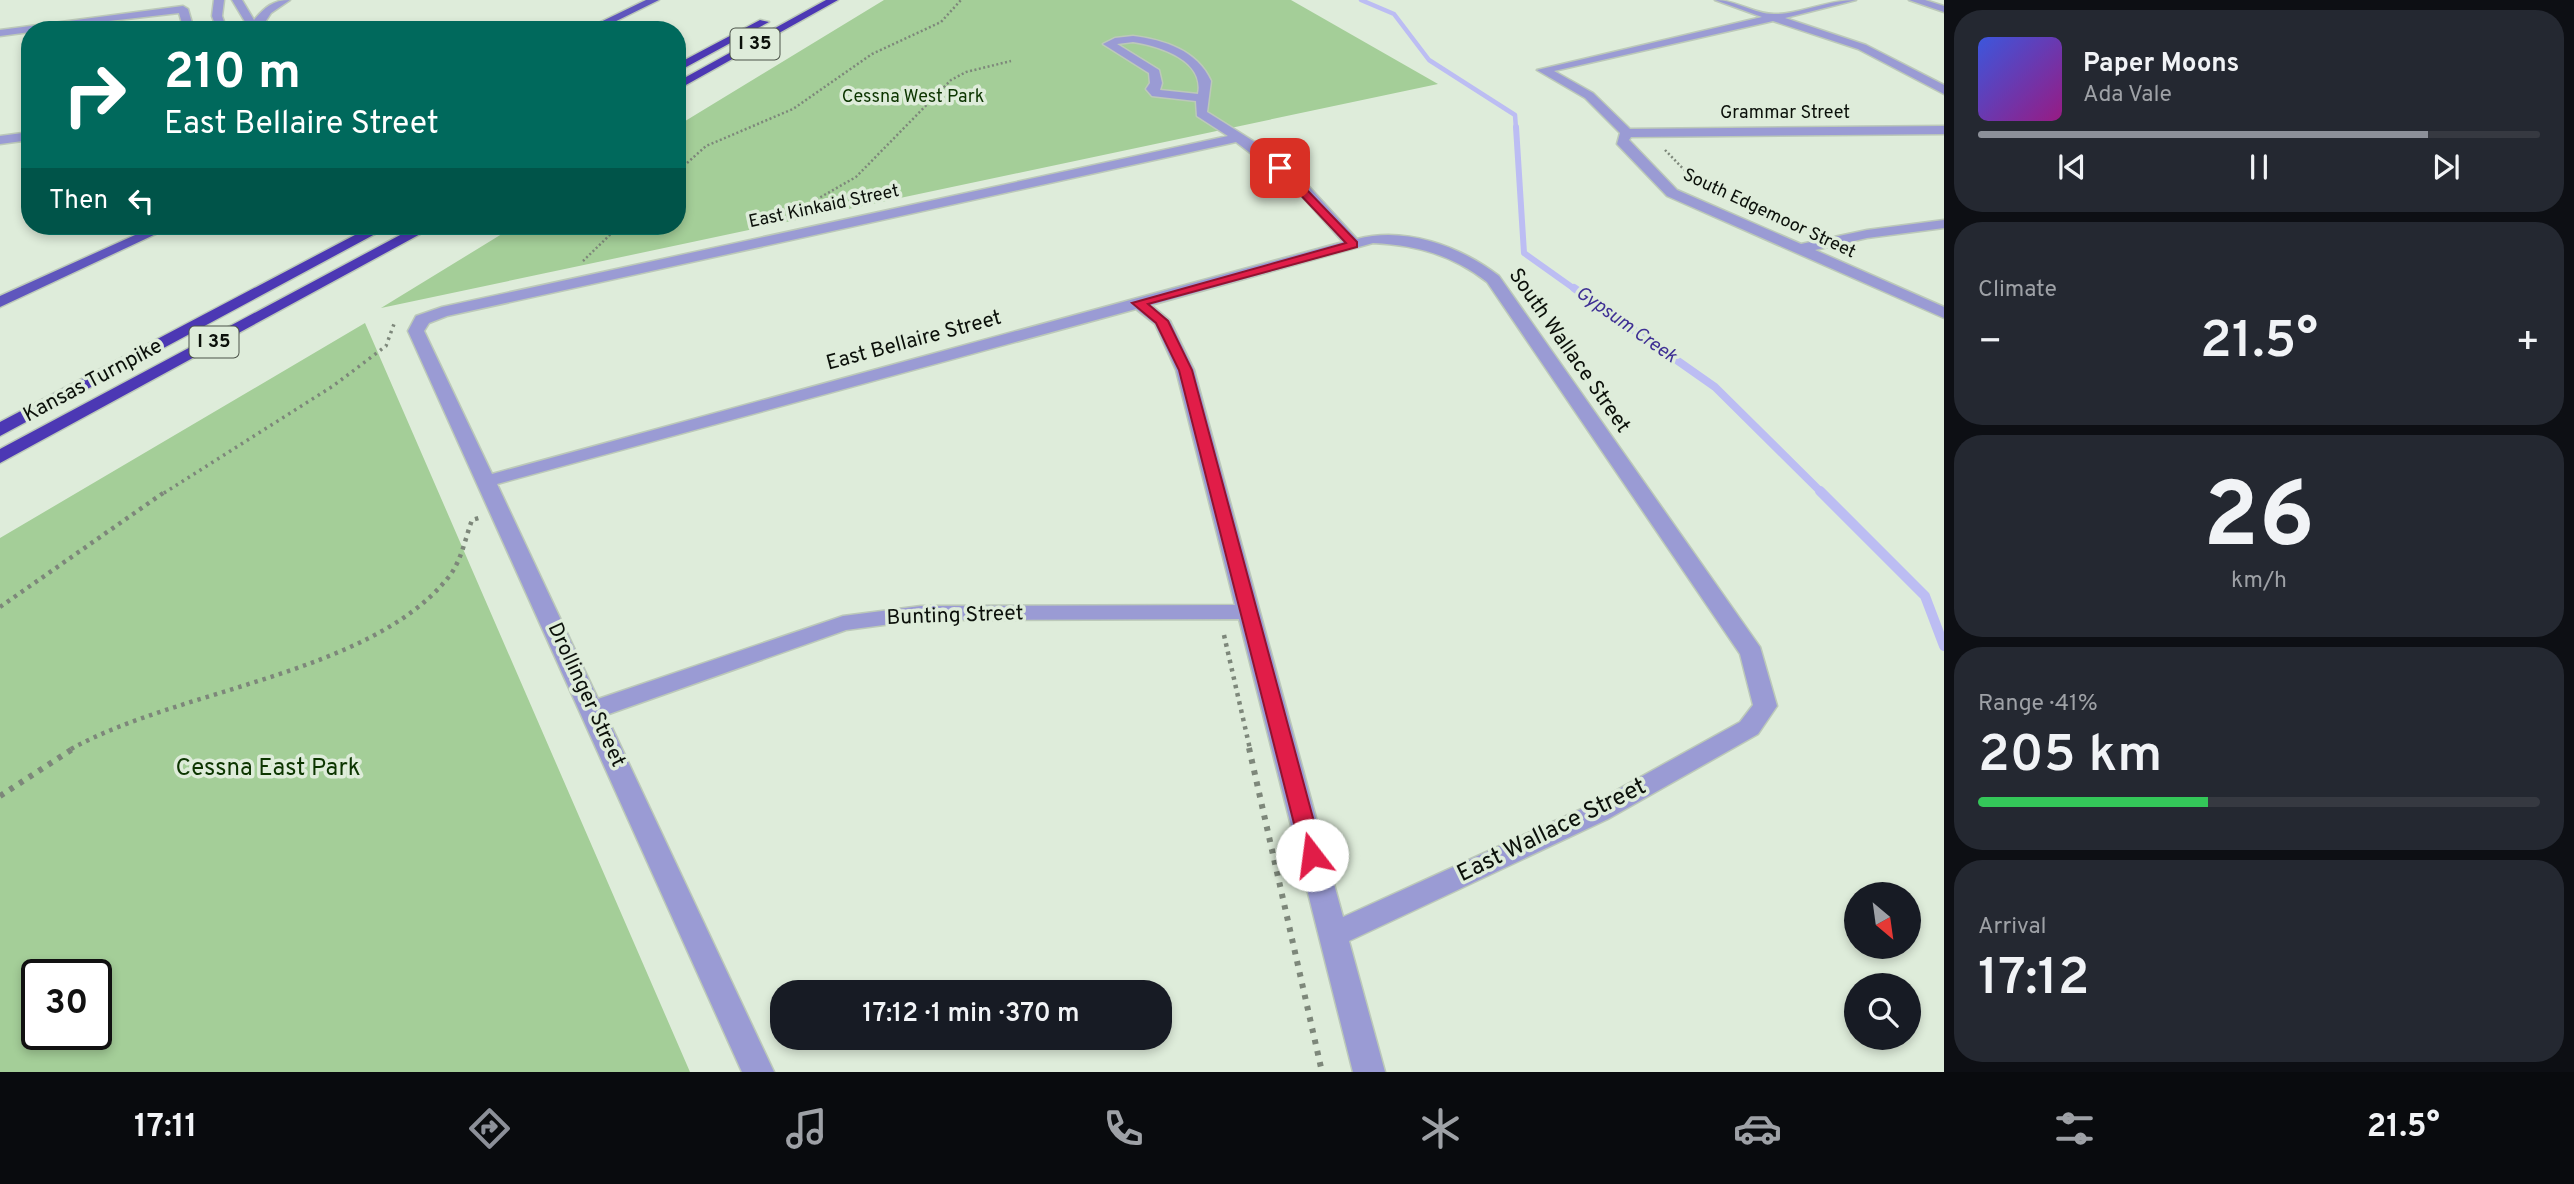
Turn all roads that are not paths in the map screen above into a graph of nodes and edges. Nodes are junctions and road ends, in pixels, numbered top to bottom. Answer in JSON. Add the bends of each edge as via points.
{"nodes":[{"id":1,"x":167,"y":0,"type":"edge"},
{"id":2,"x":219,"y":0,"type":"edge"},
{"id":3,"x":237,"y":0,"type":"edge"},
{"id":4,"x":285,"y":0,"type":"edge"},
{"id":5,"x":654,"y":0,"type":"edge"},
{"id":6,"x":834,"y":0,"type":"edge"},
{"id":7,"x":1720,"y":0,"type":"edge"},
{"id":8,"x":1851,"y":0,"type":"edge"},
{"id":9,"x":1914,"y":0,"type":"edge"},
{"id":10,"x":1944,"y":9,"type":"edge"},
{"id":11,"x":41,"y":16,"type":"junction"},
{"id":12,"x":775,"y":17,"type":"dead end"},
{"id":13,"x":1775,"y":17,"type":"junction"},
{"id":14,"x":0,"y":21,"type":"edge"},
{"id":15,"x":42,"y":21,"type":"edge"},
{"id":16,"x":95,"y":21,"type":"edge"},
{"id":17,"x":186,"y":21,"type":"edge"},
{"id":18,"x":218,"y":21,"type":"edge"},
{"id":19,"x":249,"y":21,"type":"edge"},
{"id":20,"x":260,"y":21,"type":"edge"},
{"id":21,"x":608,"y":21,"type":"edge"},
{"id":22,"x":21,"y":31,"type":"edge"},
{"id":23,"x":0,"y":33,"type":"edge"},
{"id":24,"x":686,"y":64,"type":"edge"},
{"id":25,"x":686,"y":82,"type":"edge"},
{"id":26,"x":1944,"y":90,"type":"edge"},
{"id":27,"x":1201,"y":98,"type":"junction"},
{"id":28,"x":1944,"y":130,"type":"edge"},
{"id":29,"x":1626,"y":133,"type":"junction"},
{"id":30,"x":21,"y":137,"type":"edge"},
{"id":31,"x":1236,"y":138,"type":"junction"},
{"id":32,"x":0,"y":140,"type":"edge"},
{"id":33,"x":1944,"y":224,"type":"edge"},
{"id":34,"x":146,"y":235,"type":"edge"},
{"id":35,"x":366,"y":235,"type":"edge"},
{"id":36,"x":411,"y":235,"type":"edge"},
{"id":37,"x":1353,"y":244,"type":"junction"},
{"id":38,"x":1797,"y":250,"type":"junction"},
{"id":39,"x":0,"y":302,"type":"edge"},
{"id":40,"x":1138,"y":303,"type":"junction"},
{"id":41,"x":422,"y":320,"type":"joint"},
{"id":42,"x":1942,"y":321,"type":"edge"},
{"id":43,"x":0,"y":430,"type":"edge"},
{"id":44,"x":0,"y":457,"type":"edge"},
{"id":45,"x":487,"y":481,"type":"junction"},
{"id":46,"x":1249,"y":612,"type":"junction"},
{"id":47,"x":593,"y":710,"type":"junction"},
{"id":48,"x":1760,"y":711,"type":"joint"},
{"id":49,"x":1334,"y":935,"type":"junction"},
{"id":50,"x":758,"y":1072,"type":"edge"},
{"id":51,"x":1369,"y":1072,"type":"edge"}],
"edges":[{"from":1,"to":11,"type":"street"},
{"from":2,"to":18,"type":"street"},
{"from":3,"to":19,"type":"street"},
{"from":4,"to":20,"type":"street"},
{"from":5,"to":21,"type":"main road"},
{"from":6,"to":25,"type":"highway","number":"I 35"},
{"from":7,"to":13,"type":"street"},
{"from":8,"to":13,"type":"street"},
{"from":9,"to":10,"type":"street"},
{"from":11,"to":14,"type":"street"},
{"from":11,"to":15,"type":"street"},
{"from":12,"to":24,"type":"highway","number":"I 35"},
{"from":13,"to":26,"type":"street","via":[[1862,47]]},
{"from":13,"to":29,"type":"street","name":"South Edgemoor Street","via":[[1543,70],[1570,81],[1595,99]]},
{"from":16,"to":17,"type":"street","via":[[183,9]]},
{"from":22,"to":23,"type":"street"},
{"from":27,"to":27,"type":"street","via":[[1206,83],[1200,68],[1185,58],[1143,38],[1108,44],[1155,72],[1156,93]]},
{"from":27,"to":31,"type":"street","via":[[1200,113]]},
{"from":28,"to":29,"type":"street","name":"Grammar Street"},
{"from":29,"to":38,"type":"street","name":"South Edgemoor Street","via":[[1622,141],[1672,193]]},
{"from":30,"to":32,"type":"street"},
{"from":31,"to":37,"type":"street","via":[[1297,182]]},
{"from":31,"to":41,"type":"street","name":"East Kinkaid Street","via":[[571,281]]},
{"from":33,"to":38,"type":"street","via":[[1867,234]]},
{"from":34,"to":39,"type":"main road"},
{"from":35,"to":43,"type":"highway","name":"Kansas Turnpike","number":"I 35"},
{"from":36,"to":44,"type":"highway","name":"Kansas Turnpike","number":"I 35"},
{"from":37,"to":40,"type":"street","name":"East Bellaire Street"},
{"from":37,"to":48,"type":"street","name":"South Wallace Street","via":[[1373,239],[1433,246],[1474,263],[1493,279],[1752,653],[1765,706]]},
{"from":38,"to":42,"type":"street","name":"South Edgemoor Street"},
{"from":40,"to":45,"type":"street","name":"East Bellaire Street"},
{"from":40,"to":46,"type":"street","via":[[1161,321],[1185,370]]},
{"from":41,"to":45,"type":"street","name":"Drollinger Street","via":[[416,331]]},
{"from":45,"to":47,"type":"street","name":"Drollinger Street"},
{"from":46,"to":47,"type":"street","name":"Bunting Street","via":[[921,613],[843,623]]},
{"from":46,"to":49,"type":"street"},
{"from":47,"to":50,"type":"street","name":"Drollinger Street"},
{"from":48,"to":49,"type":"street","name":"East Wallace Street","via":[[1749,728],[1599,812]]},
{"from":49,"to":51,"type":"street"}]}
